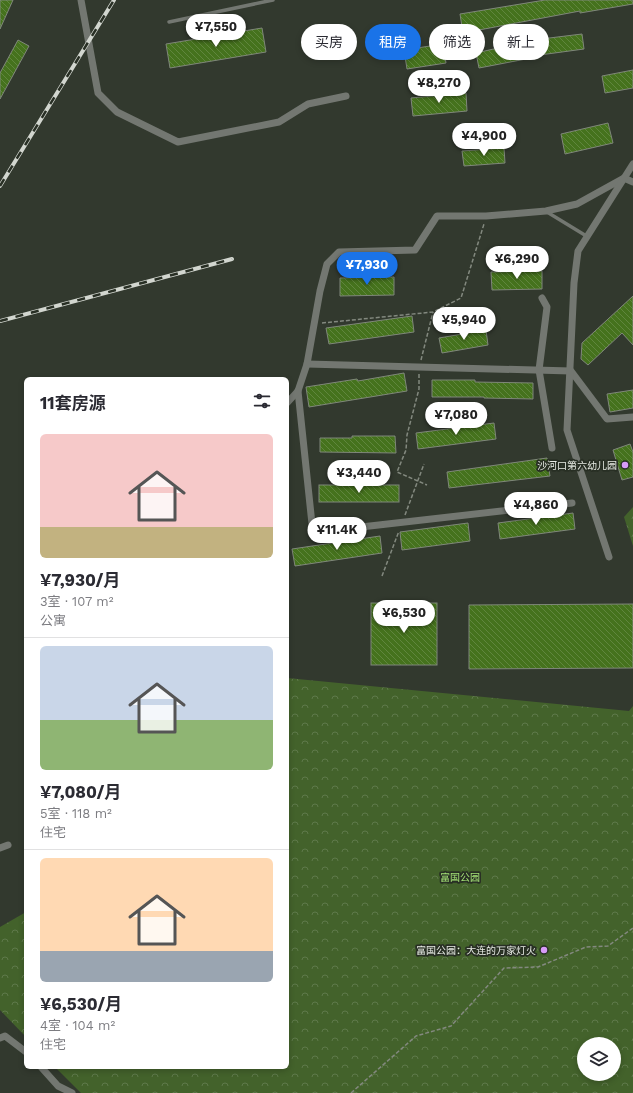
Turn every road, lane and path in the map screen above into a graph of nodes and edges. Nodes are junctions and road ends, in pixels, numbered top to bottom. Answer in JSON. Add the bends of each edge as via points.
{"nodes":[{"id":1,"x":81,"y":0,"type":"edge"},
{"id":2,"x":273,"y":0,"type":"edge"},
{"id":3,"x":169,"y":22,"type":"dead end"},
{"id":4,"x":346,"y":96,"type":"dead end"},
{"id":5,"x":633,"y":164,"type":"edge"},
{"id":6,"x":624,"y":178,"type":"junction"},
{"id":7,"x":633,"y":182,"type":"edge"},
{"id":8,"x":546,"y":211,"type":"junction"},
{"id":9,"x":486,"y":216,"type":"junction"},
{"id":10,"x":588,"y":237,"type":"junction"},
{"id":11,"x":542,"y":298,"type":"dead end"},
{"id":12,"x":433,"y":312,"type":"junction"},
{"id":13,"x":315,"y":324,"type":"junction"},
{"id":14,"x":307,"y":364,"type":"junction"},
{"id":15,"x":419,"y":367,"type":"junction"},
{"id":16,"x":539,"y":370,"type":"junction"},
{"id":17,"x":571,"y":371,"type":"junction"},
{"id":18,"x":298,"y":391,"type":"junction"},
{"id":19,"x":289,"y":401,"type":"edge"},
{"id":20,"x":633,"y":417,"type":"edge"},
{"id":21,"x":552,"y":448,"type":"dead end"},
{"id":22,"x":427,"y":485,"type":"dead end"},
{"id":23,"x":572,"y":503,"type":"dead end"},
{"id":24,"x":609,"y":557,"type":"dead end"},
{"id":25,"x":8,"y":845,"type":"dead end"},
{"id":26,"x":0,"y":848,"type":"edge"},
{"id":27,"x":633,"y":928,"type":"edge"},
{"id":28,"x":0,"y":1038,"type":"edge"},
{"id":29,"x":24,"y":1050,"type":"edge"},
{"id":30,"x":43,"y":1069,"type":"edge"},
{"id":31,"x":72,"y":1093,"type":"edge"},
{"id":32,"x":351,"y":1093,"type":"edge"}],
"edges":[{"from":1,"to":4,"type":"street","via":[[98,93],[117,112],[178,142],[279,122],[308,104]]},
{"from":2,"to":3,"type":"lane"},
{"from":5,"to":6,"type":"street"},
{"from":6,"to":7,"type":"street"},
{"from":6,"to":8,"type":"street","via":[[577,204]]},
{"from":6,"to":10,"type":"street"},
{"from":8,"to":9,"type":"street"},
{"from":8,"to":10,"type":"lane"},
{"from":9,"to":12,"type":"path","via":[[461,298]]},
{"from":9,"to":13,"type":"street","via":[[437,216],[415,250],[339,252],[327,264]]},
{"from":10,"to":17,"type":"street","via":[[578,251]]},
{"from":11,"to":16,"type":"street","via":[[547,307]]},
{"from":12,"to":13,"type":"path"},
{"from":12,"to":15,"type":"path"},
{"from":13,"to":14,"type":"street"},
{"from":14,"to":15,"type":"street"},
{"from":14,"to":18,"type":"street"},
{"from":15,"to":16,"type":"street"},
{"from":15,"to":22,"type":"path","via":[[419,389],[407,435],[406,450],[397,472]]},
{"from":16,"to":17,"type":"street"},
{"from":16,"to":21,"type":"street"},
{"from":17,"to":20,"type":"street","via":[[607,419]]},
{"from":17,"to":24,"type":"street","via":[[567,430]]},
{"from":18,"to":19,"type":"street"},
{"from":18,"to":23,"type":"street","via":[[312,524],[317,530]]},
{"from":25,"to":26,"type":"street"},
{"from":27,"to":32,"type":"path","via":[[608,946],[586,948],[538,967],[504,968],[451,1026],[416,1036]]},
{"from":28,"to":29,"type":"street","via":[[5,1036]]},
{"from":30,"to":31,"type":"street","via":[[58,1086]]}]}
